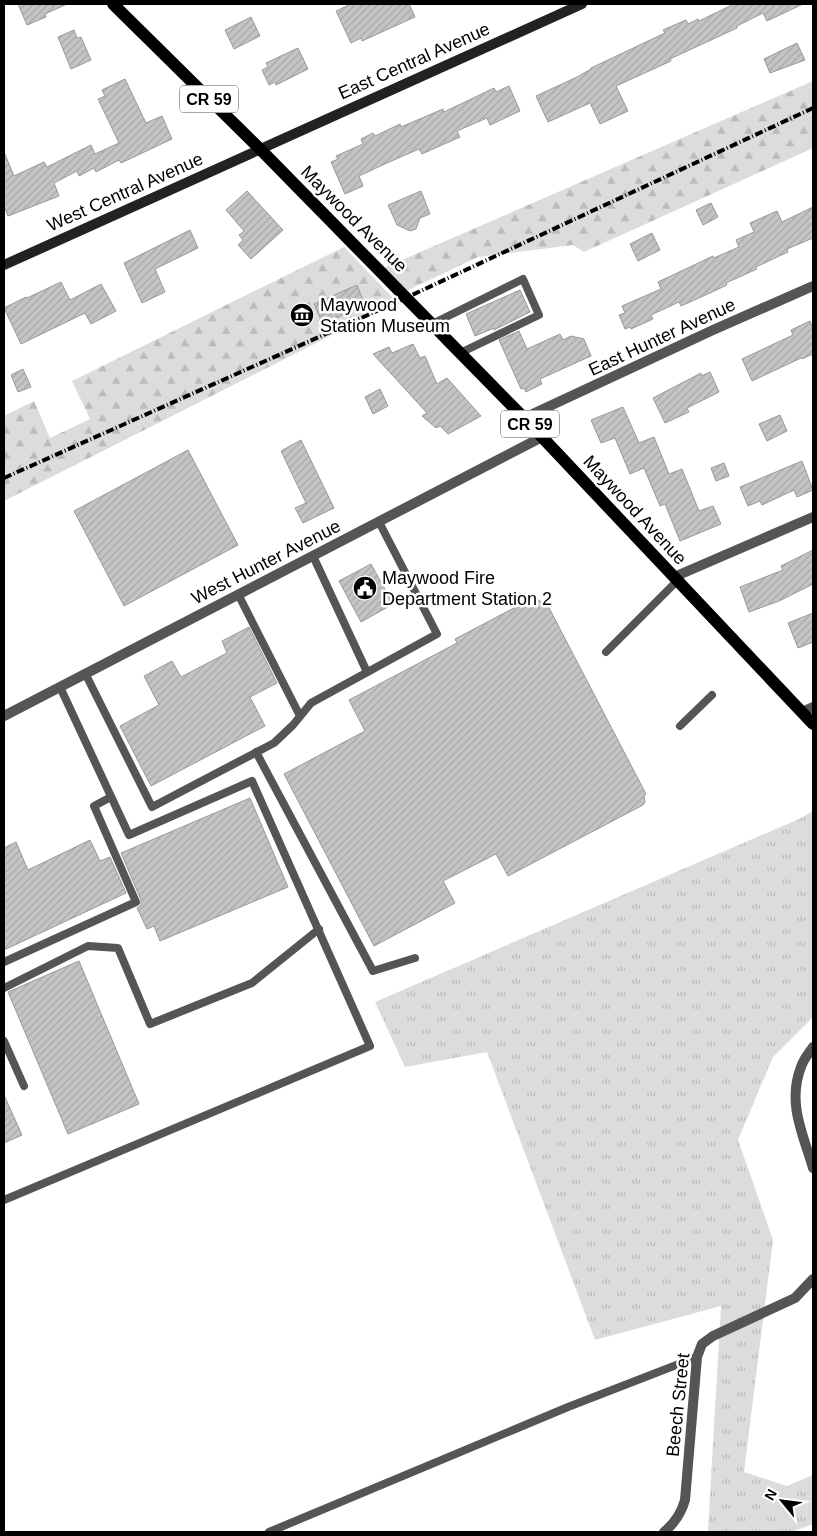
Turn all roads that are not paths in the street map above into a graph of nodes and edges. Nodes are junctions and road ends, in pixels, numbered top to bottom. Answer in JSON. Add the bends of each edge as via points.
{"nodes":[{"id":1,"x":113,"y":4,"type":"edge"},
{"id":2,"x":582,"y":4,"type":"edge"},
{"id":3,"x":260,"y":149,"type":"junction"},
{"id":4,"x":4,"y":265,"type":"edge"},
{"id":5,"x":813,"y":286,"type":"edge"},
{"id":6,"x":432,"y":324,"type":"junction"},
{"id":7,"x":460,"y":353,"type":"junction"},
{"id":8,"x":524,"y":418,"type":"junction"},
{"id":9,"x":542,"y":437,"type":"junction"},
{"id":10,"x":813,"y":517,"type":"edge"},
{"id":11,"x":379,"y":522,"type":"junction"},
{"id":12,"x":313,"y":556,"type":"junction"},
{"id":13,"x":676,"y":579,"type":"junction"},
{"id":14,"x":238,"y":594,"type":"junction"},
{"id":15,"x":606,"y":652,"type":"dead end"},
{"id":16,"x":368,"y":672,"type":"junction"},
{"id":17,"x":85,"y":674,"type":"junction"},
{"id":18,"x":60,"y":687,"type":"junction"},
{"id":19,"x":712,"y":695,"type":"dead end"},
{"id":20,"x":808,"y":709,"type":"edge"},
{"id":21,"x":4,"y":716,"type":"edge"},
{"id":22,"x":300,"y":716,"type":"junction"},
{"id":23,"x":813,"y":724,"type":"edge"},
{"id":24,"x":680,"y":726,"type":"dead end"},
{"id":25,"x":256,"y":752,"type":"junction"},
{"id":26,"x":111,"y":797,"type":"junction"},
{"id":27,"x":319,"y":930,"type":"junction"},
{"id":28,"x":415,"y":958,"type":"dead end"},
{"id":29,"x":4,"y":962,"type":"edge"},
{"id":30,"x":4,"y":988,"type":"edge"},
{"id":31,"x":4,"y":1041,"type":"edge"},
{"id":32,"x":813,"y":1047,"type":"edge"},
{"id":33,"x":24,"y":1086,"type":"dead end"},
{"id":34,"x":813,"y":1168,"type":"edge"},
{"id":35,"x":4,"y":1200,"type":"edge"},
{"id":36,"x":813,"y":1279,"type":"edge"},
{"id":37,"x":697,"y":1357,"type":"junction"},
{"id":38,"x":269,"y":1532,"type":"edge"},
{"id":39,"x":664,"y":1532,"type":"edge"}],
"edges":[{"from":1,"to":3,"type":"main road","name":"Maywood Avenue","number":"CR 59"},
{"from":2,"to":3,"type":"street","name":"East Central Avenue"},
{"from":3,"to":4,"type":"street","name":"West Central Avenue"},
{"from":3,"to":6,"type":"main road","name":"Maywood Avenue","number":"CR 59"},
{"from":5,"to":8,"type":"street","name":"East Hunter Avenue"},
{"from":6,"to":7,"type":"main road","name":"Maywood Avenue","number":"CR 59"},
{"from":6,"to":7,"type":"lane","via":[[523,279],[539,315]]},
{"from":7,"to":8,"type":"main road","name":"Maywood Avenue","number":"CR 59"},
{"from":8,"to":9,"type":"main road","name":"Maywood Avenue","number":"CR 59"},
{"from":9,"to":11,"type":"street","name":"West Hunter Avenue"},
{"from":9,"to":13,"type":"main road","name":"Maywood Avenue","number":"CR 59"},
{"from":10,"to":13,"type":"street"},
{"from":11,"to":12,"type":"street","name":"West Hunter Avenue"},
{"from":11,"to":16,"type":"lane","via":[[437,634]]},
{"from":12,"to":14,"type":"street","name":"West Hunter Avenue"},
{"from":12,"to":16,"type":"lane"},
{"from":13,"to":15,"type":"lane"},
{"from":13,"to":20,"type":"main road","name":"Maywood Avenue","number":"CR 59"},
{"from":14,"to":17,"type":"street","name":"West Hunter Avenue"},
{"from":14,"to":22,"type":"lane"},
{"from":16,"to":22,"type":"lane","via":[[311,703]]},
{"from":17,"to":18,"type":"street","name":"West Hunter Avenue"},
{"from":17,"to":25,"type":"lane","via":[[152,807]]},
{"from":18,"to":21,"type":"street","name":"West Hunter Avenue"},
{"from":18,"to":26,"type":"lane"},
{"from":19,"to":24,"type":"lane"},
{"from":20,"to":23,"type":"main road","name":"Maywood Avenue","number":"CR 59"},
{"from":22,"to":25,"type":"lane","via":[[274,742]]},
{"from":25,"to":28,"type":"lane","via":[[373,971]]},
{"from":26,"to":27,"type":"lane","via":[[129,835],[252,781]]},
{"from":26,"to":29,"type":"lane","via":[[94,806],[136,902]]},
{"from":27,"to":30,"type":"lane","via":[[252,983],[150,1024],[118,948],[88,946]]},
{"from":27,"to":35,"type":"lane","via":[[370,1046]]},
{"from":31,"to":33,"type":"lane"},
{"from":32,"to":34,"type":"street","via":[[801,1066],[795,1107]]},
{"from":36,"to":37,"type":"street","name":"Beech Street","via":[[795,1298],[713,1336],[702,1344]]},
{"from":37,"to":38,"type":"lane","via":[[568,1407]]},
{"from":37,"to":39,"type":"street","name":"Beech Street","via":[[685,1500],[674,1524]]}]}
